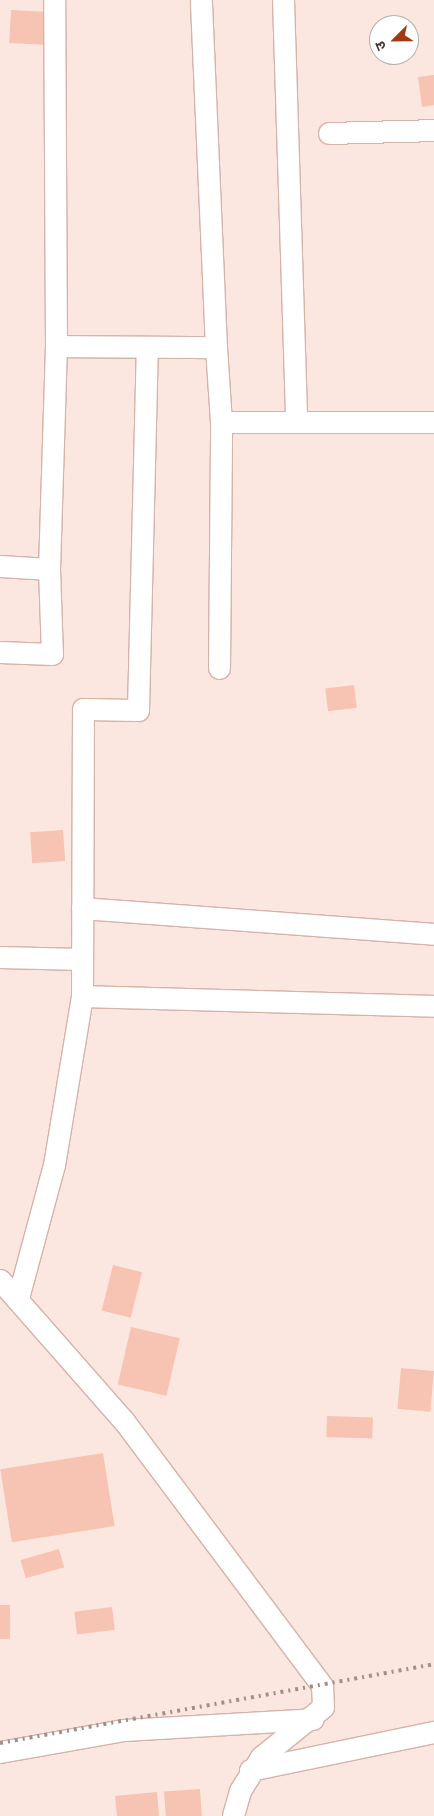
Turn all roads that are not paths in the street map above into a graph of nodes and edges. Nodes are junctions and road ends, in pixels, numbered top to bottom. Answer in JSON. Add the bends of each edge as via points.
{"nodes":[{"id":1,"x":54,"y":0,"type":"edge"},
{"id":2,"x":201,"y":0,"type":"edge"},
{"id":3,"x":283,"y":0,"type":"edge"},
{"id":4,"x":434,"y":130,"type":"edge"},
{"id":5,"x":329,"y":133,"type":"dead end"},
{"id":6,"x":56,"y":346,"type":"junction"},
{"id":7,"x":216,"y":347,"type":"junction"},
{"id":8,"x":147,"y":348,"type":"junction"},
{"id":9,"x":221,"y":422,"type":"junction"},
{"id":10,"x":296,"y":422,"type":"junction"},
{"id":11,"x":434,"y":422,"type":"edge"},
{"id":12,"x":0,"y":566,"type":"edge"},
{"id":13,"x":49,"y":569,"type":"junction"},
{"id":14,"x":0,"y":652,"type":"edge"},
{"id":15,"x":219,"y":668,"type":"dead end"},
{"id":16,"x":82,"y":908,"type":"junction"},
{"id":17,"x":434,"y":934,"type":"edge"},
{"id":18,"x":0,"y":957,"type":"edge"},
{"id":19,"x":82,"y":959,"type":"junction"},
{"id":20,"x":82,"y":996,"type":"junction"},
{"id":21,"x":434,"y":1006,"type":"edge"},
{"id":22,"x":0,"y":1280,"type":"edge"},
{"id":23,"x":18,"y":1298,"type":"junction"},
{"id":24,"x":313,"y":1719,"type":"junction"},
{"id":25,"x":434,"y":1732,"type":"edge"},
{"id":26,"x":0,"y":1752,"type":"edge"},
{"id":27,"x":250,"y":1770,"type":"junction"},
{"id":28,"x":233,"y":1816,"type":"edge"}],
"edges":[{"from":1,"to":6,"type":"street"},
{"from":2,"to":7,"type":"street"},
{"from":3,"to":10,"type":"street"},
{"from":4,"to":5,"type":"street"},
{"from":6,"to":8,"type":"street"},
{"from":6,"to":13,"type":"street"},
{"from":7,"to":8,"type":"street"},
{"from":7,"to":9,"type":"street"},
{"from":8,"to":16,"type":"street","via":[[138,710],[83,709]]},
{"from":9,"to":10,"type":"street"},
{"from":9,"to":15,"type":"street"},
{"from":10,"to":11,"type":"street"},
{"from":12,"to":13,"type":"street"},
{"from":13,"to":14,"type":"street","via":[[52,654]]},
{"from":16,"to":17,"type":"street"},
{"from":16,"to":19,"type":"street"},
{"from":18,"to":19,"type":"street"},
{"from":19,"to":20,"type":"street"},
{"from":20,"to":21,"type":"street"},
{"from":20,"to":23,"type":"street","via":[[54,1165]]},
{"from":22,"to":23,"type":"street"},
{"from":23,"to":24,"type":"street","via":[[124,1421],[315,1674],[325,1698]]},
{"from":24,"to":26,"type":"street","via":[[124,1730]]},
{"from":24,"to":27,"type":"street","via":[[273,1745]]},
{"from":25,"to":27,"type":"street"},
{"from":27,"to":28,"type":"street"}]}
